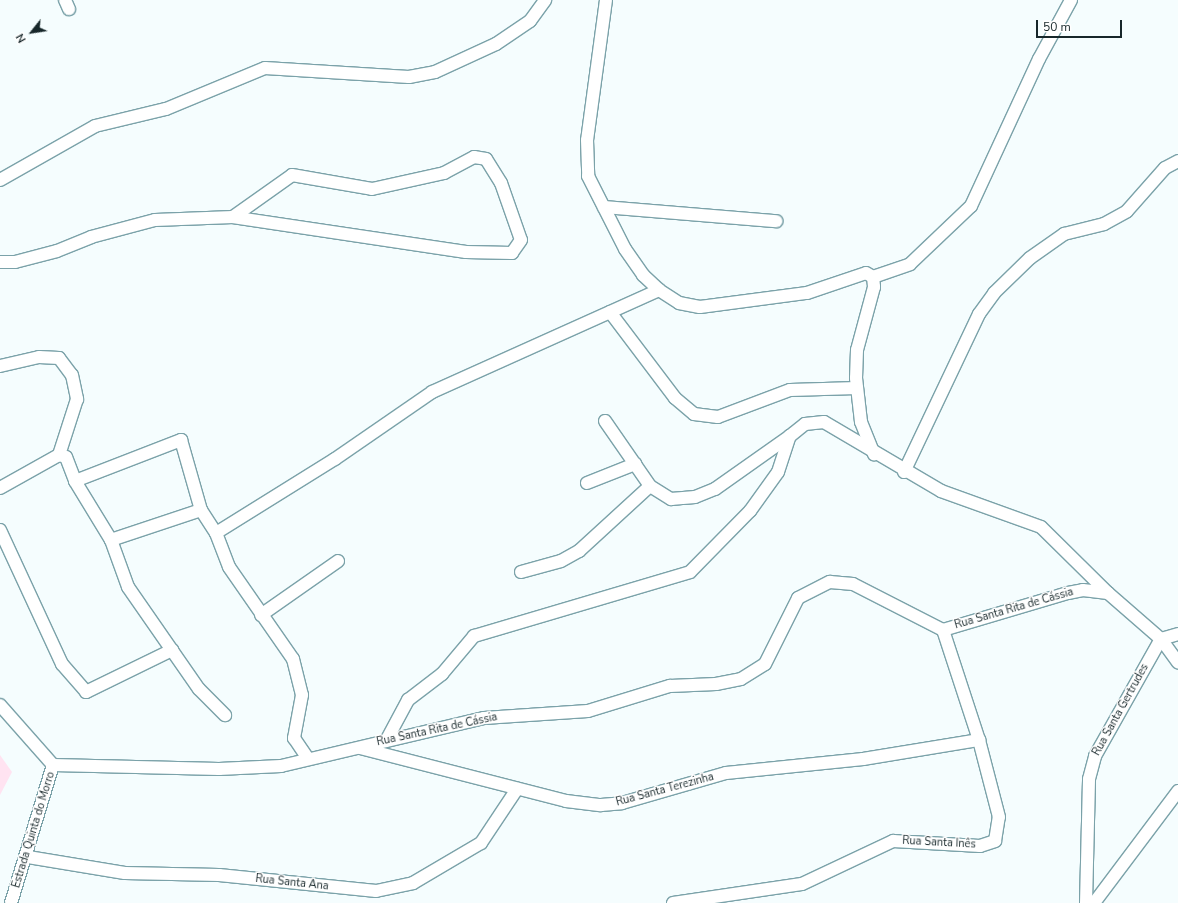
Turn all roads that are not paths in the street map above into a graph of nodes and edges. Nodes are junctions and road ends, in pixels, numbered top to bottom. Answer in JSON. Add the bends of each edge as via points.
{"nodes":[{"id":1,"x":545,"y":0,"type":"edge"},
{"id":2,"x":606,"y":0,"type":"edge"},
{"id":3,"x":1072,"y":0,"type":"edge"},
{"id":4,"x":1178,"y":161,"type":"edge"},
{"id":5,"x":0,"y":180,"type":"edge"},
{"id":6,"x":604,"y":207,"type":"junction"},
{"id":7,"x":233,"y":217,"type":"junction"},
{"id":8,"x":776,"y":221,"type":"dead end"},
{"id":9,"x":0,"y":262,"type":"edge"},
{"id":10,"x":873,"y":277,"type":"junction"},
{"id":11,"x":659,"y":290,"type":"junction"},
{"id":12,"x":610,"y":312,"type":"junction"},
{"id":13,"x":0,"y":366,"type":"edge"},
{"id":14,"x":857,"y":388,"type":"junction"},
{"id":15,"x":605,"y":421,"type":"dead end"},
{"id":16,"x":790,"y":436,"type":"junction"},
{"id":17,"x":874,"y":454,"type":"junction"},
{"id":18,"x":59,"y":455,"type":"junction"},
{"id":19,"x":635,"y":464,"type":"junction"},
{"id":20,"x":904,"y":472,"type":"junction"},
{"id":21,"x":75,"y":481,"type":"junction"},
{"id":22,"x":587,"y":483,"type":"dead end"},
{"id":23,"x":650,"y":486,"type":"junction"},
{"id":24,"x":0,"y":488,"type":"edge"},
{"id":25,"x":201,"y":510,"type":"junction"},
{"id":26,"x":0,"y":530,"type":"edge"},
{"id":27,"x":216,"y":534,"type":"junction"},
{"id":28,"x":111,"y":540,"type":"junction"},
{"id":29,"x":338,"y":561,"type":"dead end"},
{"id":30,"x":521,"y":572,"type":"dead end"},
{"id":31,"x":1108,"y":593,"type":"junction"},
{"id":32,"x":261,"y":615,"type":"junction"},
{"id":33,"x":943,"y":630,"type":"junction"},
{"id":34,"x":1178,"y":634,"type":"edge"},
{"id":35,"x":1162,"y":639,"type":"junction"},
{"id":36,"x":172,"y":650,"type":"junction"},
{"id":37,"x":1178,"y":662,"type":"edge"},
{"id":38,"x":0,"y":706,"type":"edge"},
{"id":39,"x":225,"y":715,"type":"dead end"},
{"id":40,"x":979,"y":740,"type":"junction"},
{"id":41,"x":386,"y":741,"type":"junction"},
{"id":42,"x":357,"y":747,"type":"junction"},
{"id":43,"x":308,"y":759,"type":"junction"},
{"id":44,"x":53,"y":764,"type":"junction"},
{"id":45,"x":517,"y":789,"type":"junction"},
{"id":46,"x":1178,"y":791,"type":"edge"},
{"id":47,"x":28,"y":857,"type":"junction"},
{"id":48,"x":11,"y":903,"type":"edge"},
{"id":49,"x":673,"y":903,"type":"edge"},
{"id":50,"x":1086,"y":903,"type":"edge"},
{"id":51,"x":1094,"y":903,"type":"edge"}],
"edges":[{"from":1,"to":5,"type":"street","via":[[530,21],[496,44],[435,72],[409,77],[265,68],[166,109],[95,126]]},
{"from":2,"to":6,"type":"street","via":[[587,140],[588,176]]},
{"from":3,"to":10,"type":"street","via":[[1040,59],[971,206],[910,264]]},
{"from":4,"to":20,"type":"street","via":[[1165,168],[1127,211],[1104,224],[1064,234],[1030,258],[994,294],[979,314]]},
{"from":6,"to":8,"type":"street"},
{"from":6,"to":11,"type":"street","via":[[625,249],[643,275]]},
{"from":7,"to":7,"type":"street","via":[[292,175],[372,189],[444,173],[474,157],[486,159],[501,183],[521,240],[512,253],[466,252]]},
{"from":7,"to":9,"type":"street","via":[[155,220],[91,237],[57,251],[15,262]]},
{"from":10,"to":11,"type":"street","via":[[866,273],[807,293],[700,307],[679,303]]},
{"from":10,"to":14,"type":"street","via":[[874,286],[857,350]]},
{"from":11,"to":12,"type":"street"},
{"from":12,"to":14,"type":"street","via":[[675,398],[694,414],[718,417],[790,390]]},
{"from":12,"to":27,"type":"street","via":[[432,392],[335,459]]},
{"from":13,"to":18,"type":"street","via":[[39,357],[59,358],[72,375],[77,399]]},
{"from":14,"to":17,"type":"street","via":[[861,422]]},
{"from":15,"to":19,"type":"street"},
{"from":16,"to":17,"type":"street","via":[[805,424],[824,422]]},
{"from":16,"to":23,"type":"street","via":[[715,489],[694,497],[671,499]]},
{"from":16,"to":41,"type":"street","via":[[778,472],[750,511],[690,572],[474,636],[442,674],[408,700]]},
{"from":17,"to":20,"type":"street"},
{"from":18,"to":21,"type":"street","via":[[66,457]]},
{"from":18,"to":24,"type":"street"},
{"from":19,"to":22,"type":"street"},
{"from":19,"to":23,"type":"street"},
{"from":20,"to":31,"type":"street","via":[[941,491],[1040,527]]},
{"from":21,"to":25,"type":"street","via":[[181,440]]},
{"from":21,"to":28,"type":"street"},
{"from":23,"to":30,"type":"street","via":[[579,551],[561,561]]},
{"from":25,"to":27,"type":"street"},
{"from":25,"to":28,"type":"street"},
{"from":26,"to":36,"type":"street","via":[[62,664],[86,692]]},
{"from":27,"to":32,"type":"street","via":[[229,567]]},
{"from":28,"to":36,"type":"street","via":[[128,587]]},
{"from":29,"to":32,"type":"street"},
{"from":31,"to":33,"type":"street","name":"Rua Santa Rita de Cássia","via":[[1083,590],[1068,593]]},
{"from":31,"to":35,"type":"street"},
{"from":32,"to":43,"type":"street","via":[[293,659],[302,695],[294,738]]},
{"from":33,"to":40,"type":"street","name":"Rua Santa Inês"},
{"from":33,"to":41,"type":"street","name":"Rua Santa Rita de Cássia","via":[[853,584],[830,582],[798,598],[765,664],[741,678],[716,684],[670,686],[588,711],[484,718]]},
{"from":34,"to":35,"type":"street"},
{"from":35,"to":37,"type":"street"},
{"from":35,"to":50,"type":"street","name":"Rua Santa Gertrudes","via":[[1095,756],[1089,779]]},
{"from":36,"to":39,"type":"street","via":[[199,689]]},
{"from":38,"to":44,"type":"street","name":"Estrada Quinta do Morro"},
{"from":40,"to":45,"type":"street","name":"Rua Santa Terezinha","via":[[863,759],[726,774],[610,805],[581,804]]},
{"from":40,"to":49,"type":"street","name":"Rua Santa Inês","via":[[999,817],[995,841],[980,846],[893,841],[802,884]]},
{"from":41,"to":42,"type":"street","name":"Rua Santa Rita de Cássia"},
{"from":42,"to":43,"type":"street","name":"Rua Santa Rita de Cássia"},
{"from":42,"to":45,"type":"street","name":"Rua Santa Terezinha"},
{"from":43,"to":44,"type":"street","name":"Rua Santa Rita de Cássia","via":[[245,769]]},
{"from":44,"to":47,"type":"street","name":"Estrada Quinta do Morro"},
{"from":45,"to":47,"type":"street","name":"Rua Santa Ana","via":[[481,843],[413,883],[376,891],[219,875],[125,873]]},
{"from":46,"to":51,"type":"street"},
{"from":47,"to":48,"type":"street","name":"Estrada Quinta do Morro"}]}
